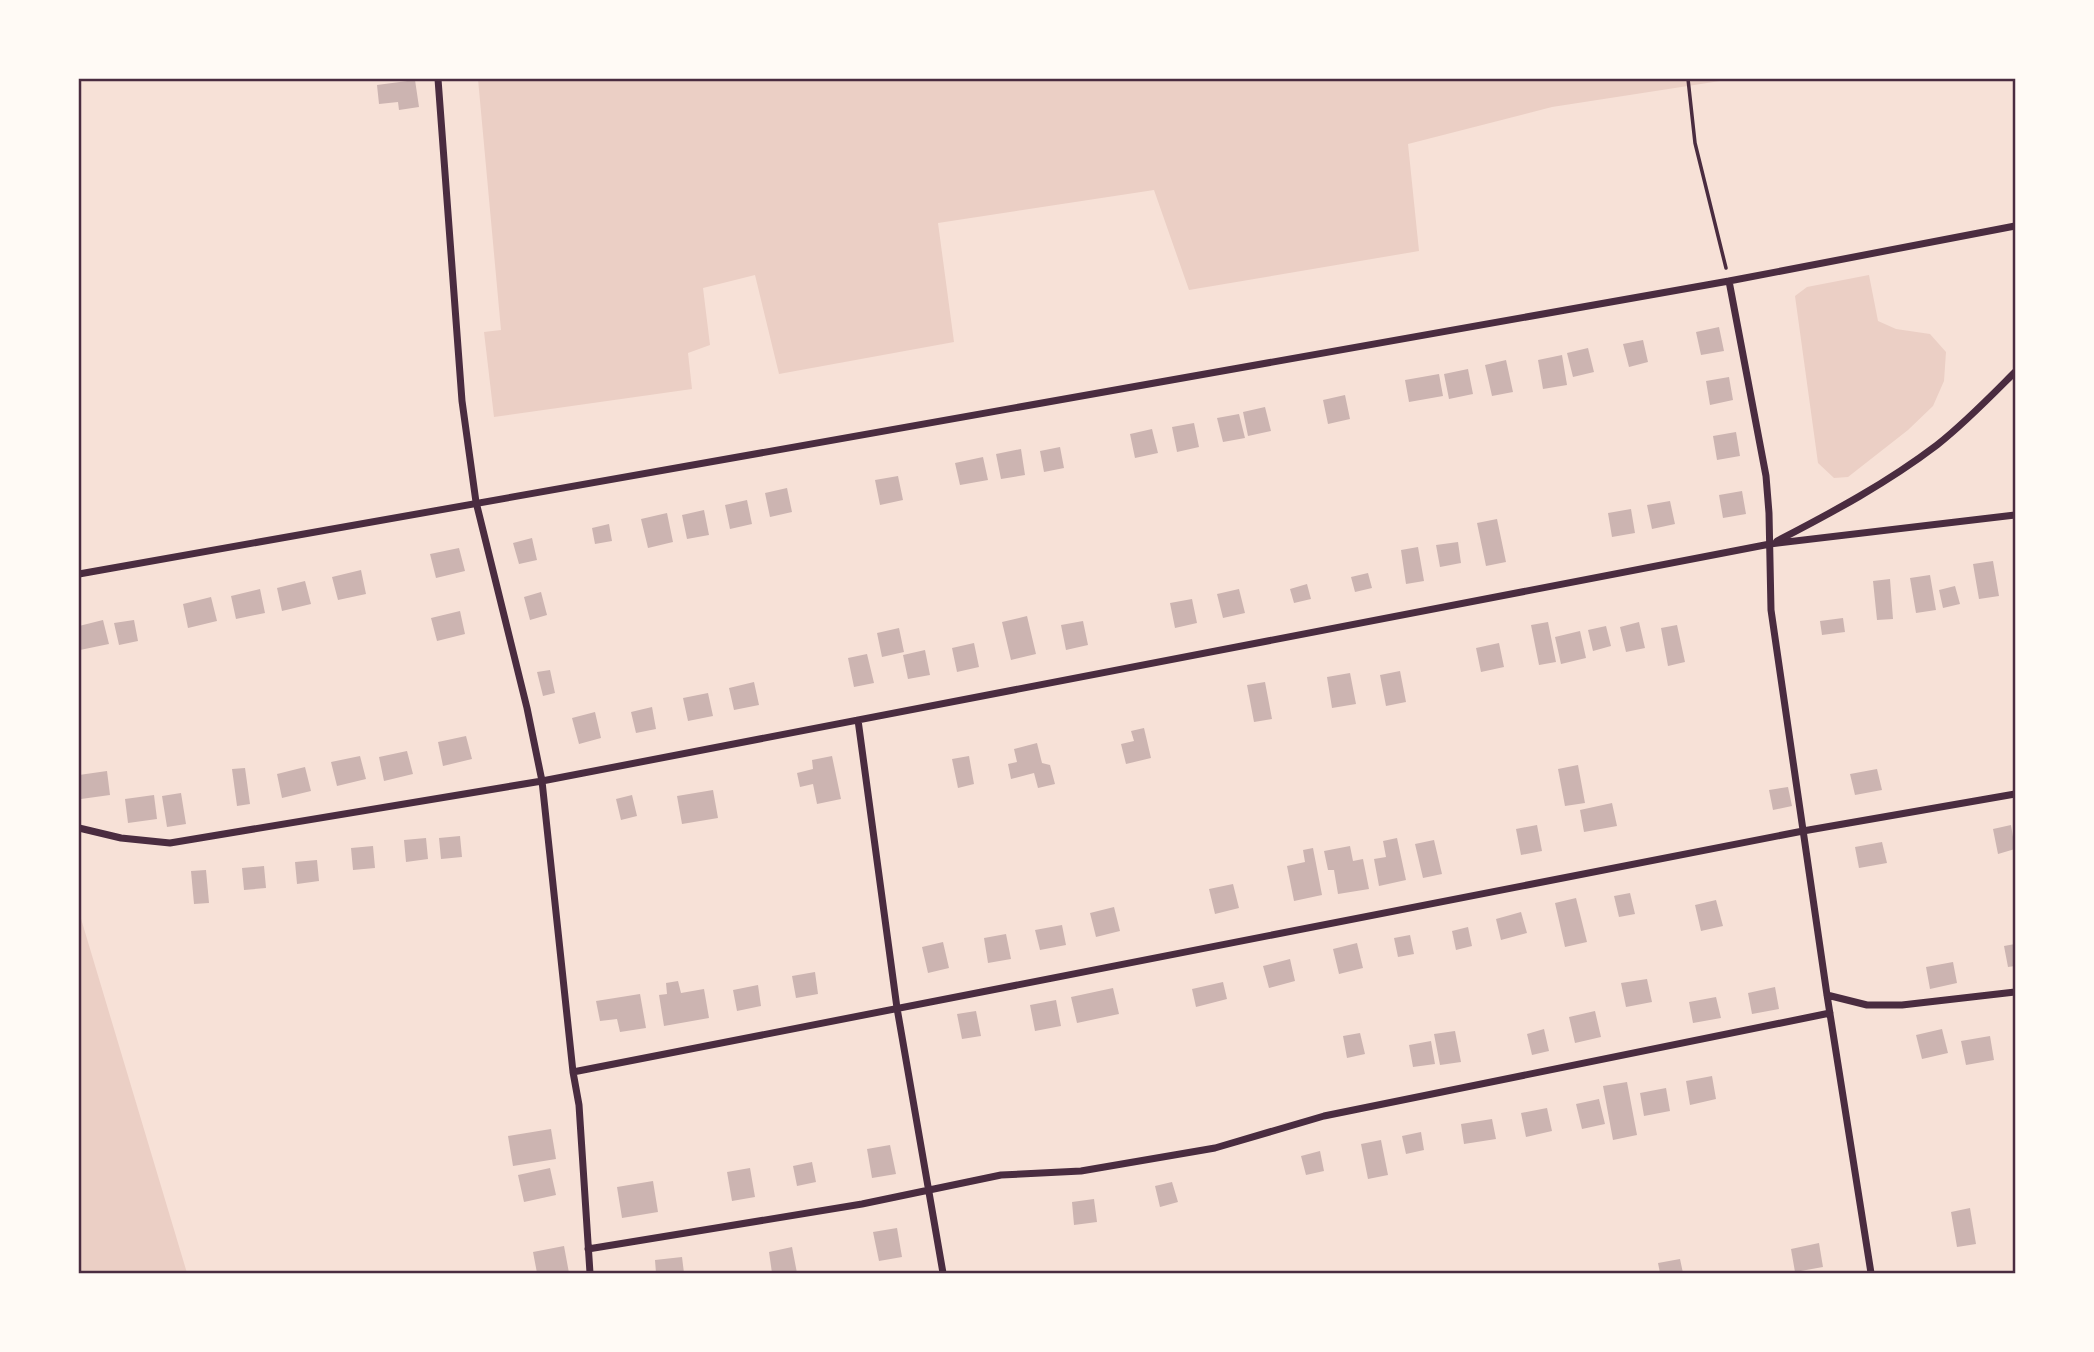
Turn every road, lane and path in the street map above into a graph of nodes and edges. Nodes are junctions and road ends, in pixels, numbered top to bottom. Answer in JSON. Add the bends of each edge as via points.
{"nodes":[{"id":1,"x":438,"y":79,"type":"edge"},
{"id":2,"x":1688,"y":79,"type":"edge"},
{"id":3,"x":2015,"y":226,"type":"edge"},
{"id":4,"x":1729,"y":281,"type":"junction"},
{"id":5,"x":2015,"y":372,"type":"edge"},
{"id":6,"x":476,"y":502,"type":"junction"},
{"id":7,"x":2015,"y":515,"type":"edge"},
{"id":8,"x":1770,"y":544,"type":"junction"},
{"id":9,"x":79,"y":574,"type":"edge"},
{"id":10,"x":858,"y":720,"type":"junction"},
{"id":11,"x":542,"y":781,"type":"junction"},
{"id":12,"x":2015,"y":794,"type":"edge"},
{"id":13,"x":79,"y":828,"type":"edge"},
{"id":14,"x":1803,"y":831,"type":"junction"},
{"id":15,"x":2015,"y":992,"type":"edge"},
{"id":16,"x":1827,"y":995,"type":"junction"},
{"id":17,"x":897,"y":1008,"type":"junction"},
{"id":18,"x":1830,"y":1013,"type":"junction"},
{"id":19,"x":573,"y":1072,"type":"junction"},
{"id":20,"x":929,"y":1190,"type":"junction"},
{"id":21,"x":588,"y":1249,"type":"junction"},
{"id":22,"x":590,"y":1273,"type":"edge"},
{"id":23,"x":943,"y":1273,"type":"edge"},
{"id":24,"x":1871,"y":1273,"type":"edge"}],
"edges":[{"from":1,"to":6,"type":"street","via":[[462,401]]},
{"from":2,"to":4,"type":"path","via":[[1695,143]]},
{"from":3,"to":4,"type":"street"},
{"from":4,"to":6,"type":"street"},
{"from":4,"to":8,"type":"street","via":[[1766,476]]},
{"from":5,"to":8,"type":"street","via":[[1939,444],[1891,479]]},
{"from":6,"to":9,"type":"street"},
{"from":6,"to":11,"type":"street"},
{"from":7,"to":8,"type":"street"},
{"from":8,"to":10,"type":"street"},
{"from":8,"to":14,"type":"street","via":[[1771,610]]},
{"from":10,"to":11,"type":"street"},
{"from":10,"to":17,"type":"street"},
{"from":11,"to":13,"type":"street","via":[[170,843]]},
{"from":11,"to":19,"type":"street"},
{"from":12,"to":14,"type":"street"},
{"from":14,"to":16,"type":"street"},
{"from":14,"to":17,"type":"street"},
{"from":15,"to":16,"type":"street","via":[[1902,1005],[1867,1005]]},
{"from":16,"to":18,"type":"street"},
{"from":17,"to":19,"type":"street"},
{"from":17,"to":20,"type":"street"},
{"from":18,"to":20,"type":"street","via":[[1324,1116],[1215,1148],[1081,1171],[1001,1175]]},
{"from":18,"to":24,"type":"street"},
{"from":19,"to":21,"type":"street"},
{"from":20,"to":21,"type":"street"},
{"from":20,"to":23,"type":"street"},
{"from":21,"to":22,"type":"street"}]}
